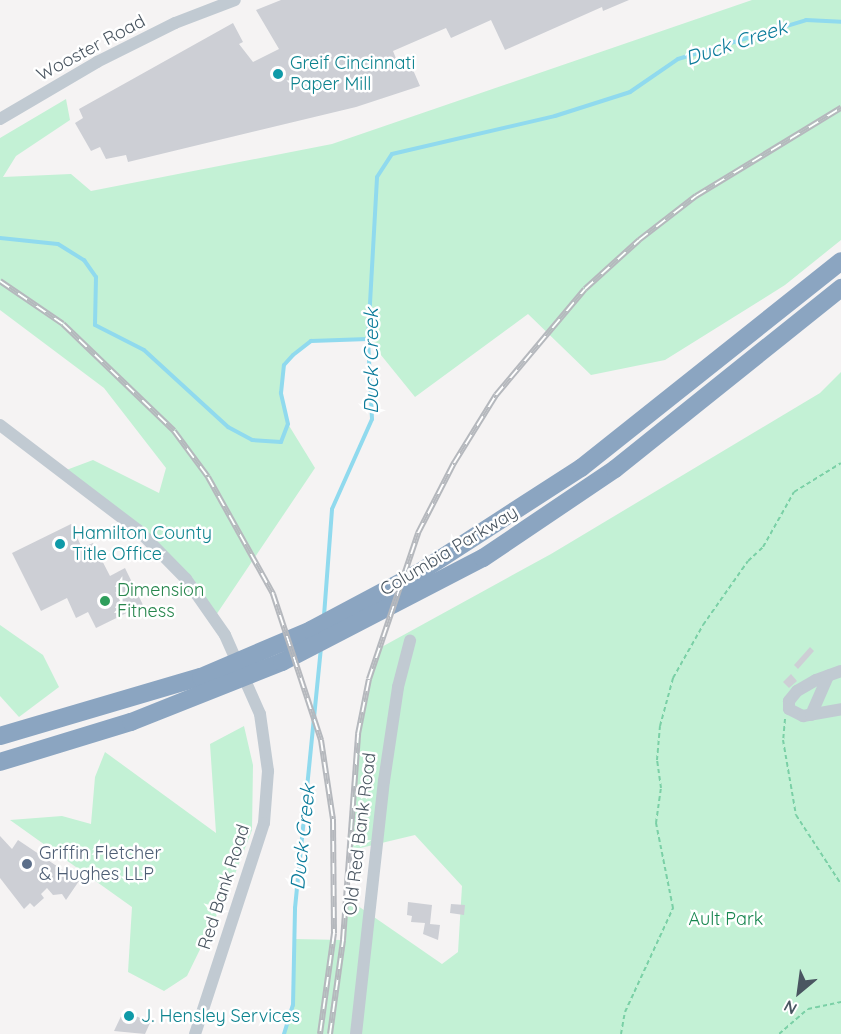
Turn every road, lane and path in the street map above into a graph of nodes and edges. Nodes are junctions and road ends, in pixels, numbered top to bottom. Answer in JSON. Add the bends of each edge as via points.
{"nodes":[{"id":1,"x":235,"y":0,"type":"edge"},
{"id":2,"x":0,"y":119,"type":"edge"},
{"id":3,"x":841,"y":261,"type":"edge"},
{"id":4,"x":841,"y":288,"type":"edge"},
{"id":5,"x":0,"y":424,"type":"edge"},
{"id":6,"x":841,"y":463,"type":"edge"},
{"id":7,"x":424,"y":580,"type":"junction"},
{"id":8,"x":410,"y":641,"type":"dead end"},
{"id":9,"x":841,"y":671,"type":"edge"},
{"id":10,"x":828,"y":676,"type":"junction"},
{"id":11,"x":206,"y":684,"type":"junction"},
{"id":12,"x":789,"y":709,"type":"junction"},
{"id":13,"x":841,"y":709,"type":"edge"},
{"id":14,"x":812,"y":715,"type":"junction"},
{"id":15,"x":0,"y":736,"type":"edge"},
{"id":16,"x":0,"y":762,"type":"edge"},
{"id":17,"x":841,"y":884,"type":"edge"},
{"id":18,"x":841,"y":1002,"type":"edge"},
{"id":19,"x":195,"y":1034,"type":"edge"},
{"id":20,"x":356,"y":1034,"type":"edge"},
{"id":21,"x":621,"y":1034,"type":"edge"},
{"id":22,"x":778,"y":1034,"type":"edge"}],
"edges":[{"from":1,"to":2,"type":"street","name":"Wooster Road","via":[[175,23],[97,62]]},
{"from":3,"to":7,"type":"highway","name":"Columbia Parkway","via":[[581,468]]},
{"from":4,"to":7,"type":"highway","name":"Columbia Parkway","via":[[615,469],[544,520]]},
{"from":5,"to":19,"type":"street","name":"Red Bank Road","via":[[163,553],[225,635],[258,708],[268,771],[264,823]]},
{"from":6,"to":21,"type":"path","via":[[794,492],[763,547],[748,561],[703,625],[673,678],[660,726],[657,760],[661,788],[656,823],[673,908],[625,1012]]},
{"from":7,"to":11,"type":"highway","name":"Columbia Parkway","via":[[282,662]]},
{"from":8,"to":20,"type":"street","name":"Old Red Bank Road","via":[[398,687]]},
{"from":9,"to":10,"type":"street"},
{"from":10,"to":12,"type":"street","via":[[796,691]]},
{"from":10,"to":14,"type":"street"},
{"from":11,"to":15,"type":"highway","name":"Columbia Parkway"},
{"from":11,"to":16,"type":"highway","name":"Columbia Parkway","via":[[131,722]]},
{"from":12,"to":14,"type":"street","via":[[795,715]]},
{"from":12,"to":17,"type":"path","via":[[783,740],[796,815]]},
{"from":13,"to":14,"type":"street"},
{"from":18,"to":22,"type":"path","via":[[808,1009]]}]}
